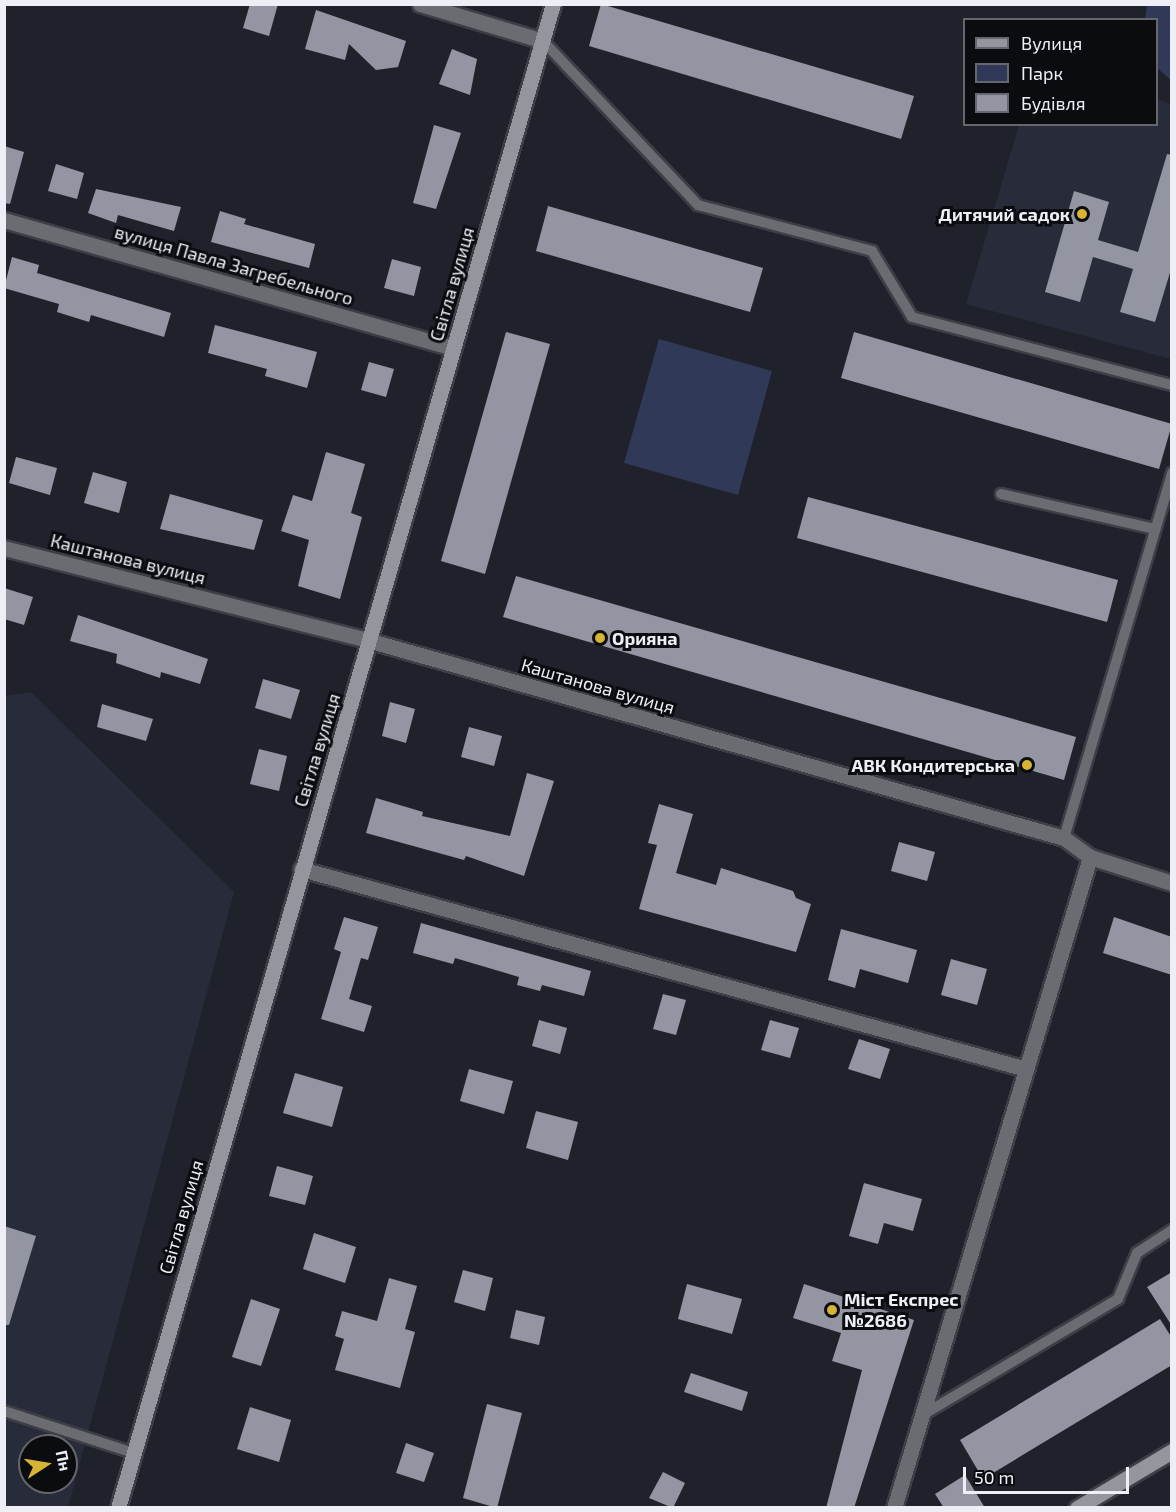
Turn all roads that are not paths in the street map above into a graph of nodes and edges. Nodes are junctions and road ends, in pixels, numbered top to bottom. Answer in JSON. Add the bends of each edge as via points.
{"nodes":[{"id":1,"x":420,"y":4,"type":"edge"},
{"id":2,"x":552,"y":4,"type":"edge"},
{"id":3,"x":543,"y":40,"type":"junction"},
{"id":4,"x":4,"y":219,"type":"edge"},
{"id":5,"x":453,"y":348,"type":"junction"},
{"id":6,"x":1172,"y":385,"type":"edge"},
{"id":7,"x":1172,"y":473,"type":"edge"},
{"id":8,"x":1000,"y":494,"type":"dead end"},
{"id":9,"x":1155,"y":529,"type":"junction"},
{"id":10,"x":4,"y":548,"type":"edge"},
{"id":11,"x":371,"y":642,"type":"junction"},
{"id":12,"x":1065,"y":838,"type":"junction"},
{"id":13,"x":1090,"y":857,"type":"junction"},
{"id":14,"x":301,"y":869,"type":"junction"},
{"id":15,"x":1172,"y":884,"type":"edge"},
{"id":16,"x":1026,"y":1069,"type":"junction"},
{"id":17,"x":1172,"y":1230,"type":"edge"},
{"id":18,"x":4,"y":1411,"type":"edge"},
{"id":19,"x":921,"y":1416,"type":"junction"},
{"id":20,"x":1172,"y":1451,"type":"edge"},
{"id":21,"x":134,"y":1453,"type":"junction"},
{"id":22,"x":118,"y":1508,"type":"edge"},
{"id":23,"x":894,"y":1508,"type":"edge"},
{"id":24,"x":1077,"y":1508,"type":"edge"}],
"edges":[{"from":1,"to":3,"type":"street"},
{"from":2,"to":3,"type":"street","name":"Світла вулиця"},
{"from":3,"to":5,"type":"street","name":"Світла вулиця"},
{"from":3,"to":6,"type":"lane","via":[[698,205],[872,251],[912,317]]},
{"from":4,"to":5,"type":"street","name":"вулиця Павла Загребельного"},
{"from":5,"to":11,"type":"street","name":"Світла вулиця"},
{"from":7,"to":9,"type":"lane"},
{"from":8,"to":9,"type":"lane"},
{"from":9,"to":12,"type":"lane"},
{"from":10,"to":11,"type":"street","name":"Каштанова вулиця"},
{"from":11,"to":12,"type":"street","name":"Каштанова вулиця"},
{"from":11,"to":14,"type":"street","name":"Світла вулиця"},
{"from":12,"to":13,"type":"street","name":"Каштанова вулиця"},
{"from":13,"to":15,"type":"street","name":"Каштанова вулиця"},
{"from":13,"to":16,"type":"street"},
{"from":14,"to":16,"type":"street"},
{"from":14,"to":21,"type":"street","name":"Світла вулиця"},
{"from":16,"to":19,"type":"street"},
{"from":17,"to":19,"type":"lane","via":[[1137,1253],[1118,1299]]},
{"from":18,"to":21,"type":"lane"},
{"from":19,"to":23,"type":"street"},
{"from":20,"to":24,"type":"street"},
{"from":21,"to":22,"type":"street","name":"Світла вулиця"}]}
